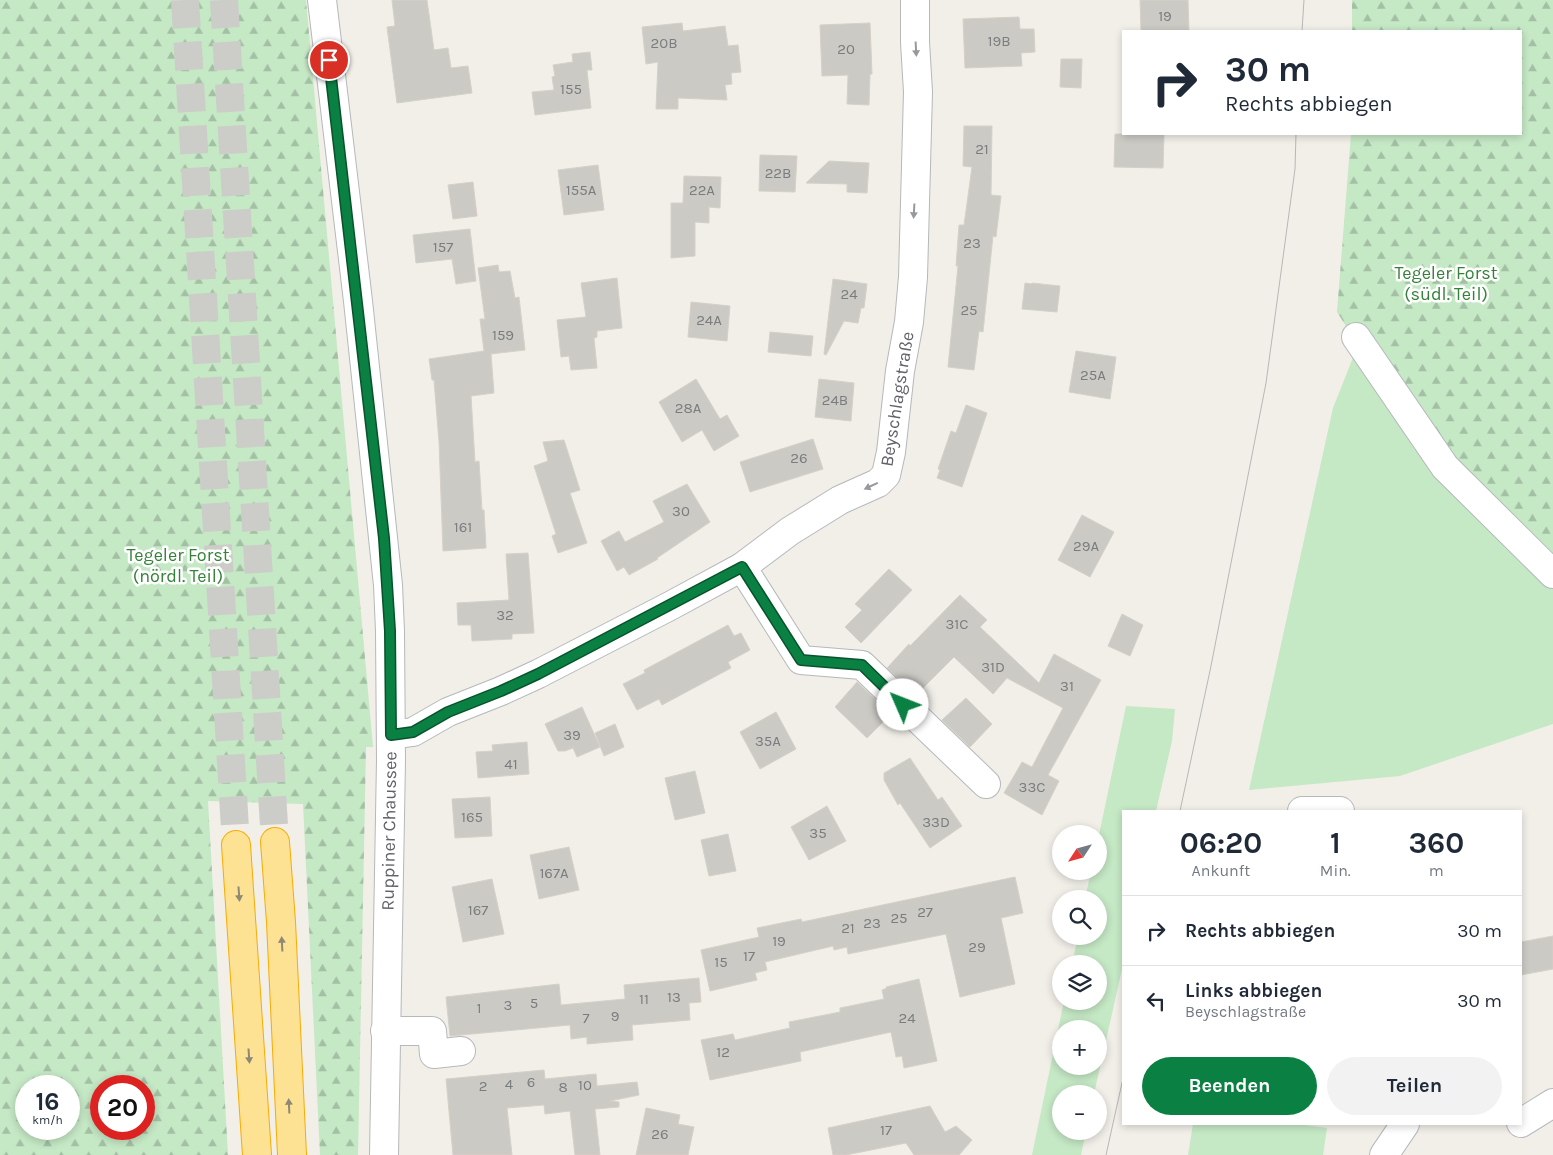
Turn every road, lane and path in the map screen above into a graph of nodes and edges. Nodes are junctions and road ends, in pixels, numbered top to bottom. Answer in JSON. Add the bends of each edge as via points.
{"nodes":[{"id":1,"x":322,"y":0,"type":"edge"},
{"id":2,"x":915,"y":0,"type":"edge"},
{"id":3,"x":1356,"y":337,"type":"dead end"},
{"id":4,"x":742,"y":567,"type":"junction"},
{"id":5,"x":1553,"y":574,"type":"edge"},
{"id":6,"x":391,"y":735,"type":"junction"},
{"id":7,"x":986,"y":784,"type":"dead end"},
{"id":8,"x":275,"y":842,"type":"tunnel mouth"},
{"id":9,"x":236,"y":845,"type":"tunnel mouth"},
{"id":10,"x":385,"y":1031,"type":"junction"},
{"id":11,"x":461,"y":1051,"type":"dead end"},
{"id":12,"x":1553,"y":1103,"type":"edge"},
{"id":13,"x":1522,"y":1123,"type":"edge"},
{"id":14,"x":1404,"y":1125,"type":"edge"},
{"id":15,"x":256,"y":1155,"type":"edge"},
{"id":16,"x":292,"y":1155,"type":"edge"},
{"id":17,"x":384,"y":1155,"type":"edge"},
{"id":18,"x":1384,"y":1155,"type":"edge"}],
"edges":[{"from":1,"to":6,"type":"street","name":"Ruppiner Chaussee","via":[[384,538],[390,631]]},
{"from":2,"to":4,"type":"street","name":"Beyschlagstraße","one_way":true,"via":[[918,92],[912,277],[909,322],[886,475],[878,483],[840,500],[790,531]]},
{"from":3,"to":5,"type":"street","via":[[1445,467]]},
{"from":4,"to":6,"type":"street","name":"Beyschlagstraße","via":[[538,674],[448,712],[413,732]]},
{"from":4,"to":7,"type":"street","via":[[801,660],[862,665]]},
{"from":6,"to":10,"type":"street","name":"Ruppiner Chaussee"},
{"from":16,"to":8,"type":"highway","one_way":true},
{"from":9,"to":15,"type":"highway","one_way":true},
{"from":10,"to":11,"type":"street","via":[[432,1031],[434,1054]]},
{"from":10,"to":17,"type":"street","name":"Ruppiner Chaussee"},
{"from":12,"to":13,"type":"street"},
{"from":14,"to":18,"type":"street"}]}
